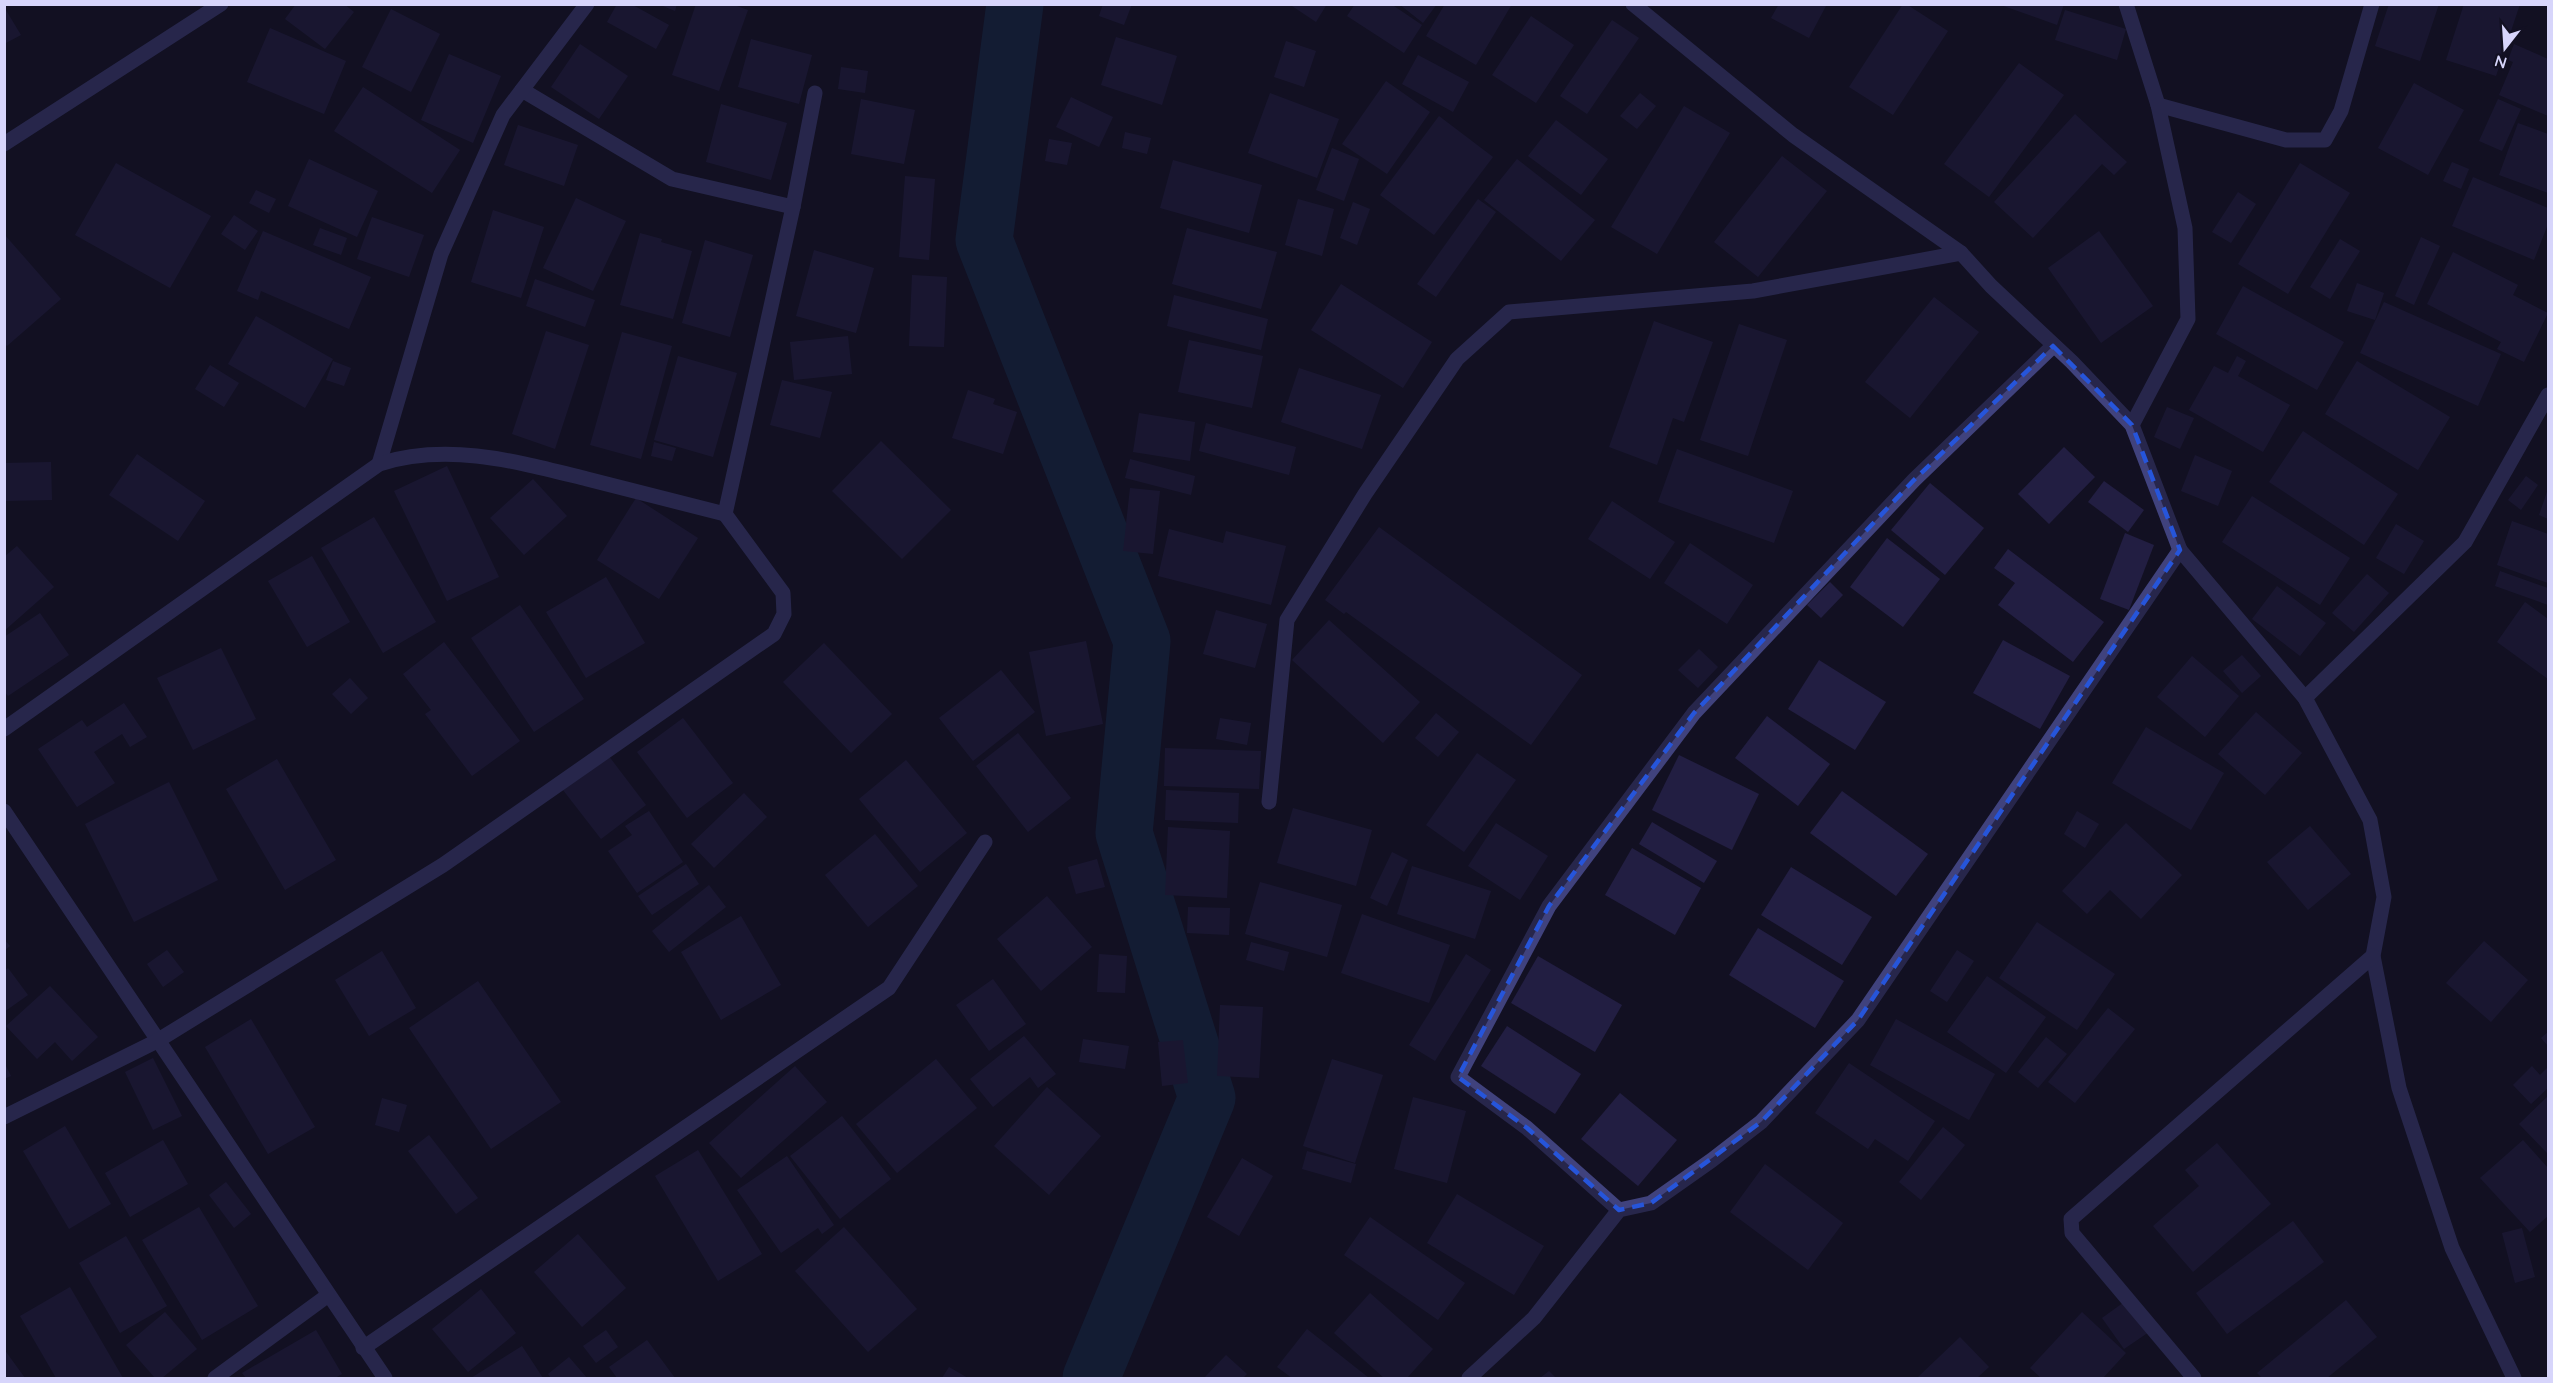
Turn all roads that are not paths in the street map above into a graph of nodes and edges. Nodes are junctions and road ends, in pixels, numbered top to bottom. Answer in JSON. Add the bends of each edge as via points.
{"nodes":[{"id":1,"x":221,"y":4,"type":"edge"},
{"id":2,"x":587,"y":4,"type":"edge"},
{"id":3,"x":1633,"y":4,"type":"edge"},
{"id":4,"x":2126,"y":4,"type":"edge"},
{"id":5,"x":2372,"y":4,"type":"edge"},
{"id":6,"x":522,"y":90,"type":"junction"},
{"id":7,"x":815,"y":93,"type":"dead end"},
{"id":8,"x":2158,"y":105,"type":"junction"},
{"id":9,"x":4,"y":144,"type":"edge"},
{"id":10,"x":793,"y":207,"type":"junction"},
{"id":11,"x":1961,"y":253,"type":"junction"},
{"id":12,"x":2053,"y":346,"type":"junction"},
{"id":13,"x":2548,"y":395,"type":"edge"},
{"id":14,"x":2132,"y":424,"type":"junction"},
{"id":15,"x":386,"y":437,"type":"junction"},
{"id":16,"x":401,"y":457,"type":"junction"},
{"id":17,"x":379,"y":464,"type":"junction"},
{"id":18,"x":725,"y":514,"type":"junction"},
{"id":19,"x":2180,"y":550,"type":"junction"},
{"id":20,"x":2305,"y":698,"type":"junction"},
{"id":21,"x":4,"y":729,"type":"edge"},
{"id":22,"x":1269,"y":802,"type":"dead end"},
{"id":23,"x":4,"y":811,"type":"edge"},
{"id":24,"x":985,"y":842,"type":"dead end"},
{"id":25,"x":2373,"y":956,"type":"junction"},
{"id":26,"x":157,"y":1041,"type":"junction"},
{"id":27,"x":4,"y":1117,"type":"edge"},
{"id":28,"x":1619,"y":1210,"type":"junction"},
{"id":29,"x":327,"y":1296,"type":"junction"},
{"id":30,"x":363,"y":1348,"type":"junction"},
{"id":31,"x":215,"y":1378,"type":"edge"},
{"id":32,"x":385,"y":1378,"type":"edge"},
{"id":33,"x":1469,"y":1378,"type":"edge"},
{"id":34,"x":2194,"y":1378,"type":"edge"},
{"id":35,"x":2514,"y":1378,"type":"edge"}],
"edges":[{"from":1,"to":9,"type":"street"},
{"from":2,"to":6,"type":"street"},
{"from":3,"to":11,"type":"street","via":[[1793,135]]},
{"from":4,"to":8,"type":"street"},
{"from":5,"to":8,"type":"street","via":[[2341,111],[2325,140],[2286,140]]},
{"from":6,"to":10,"type":"street","via":[[672,179]]},
{"from":6,"to":15,"type":"street","via":[[503,115],[441,254]]},
{"from":7,"to":10,"type":"street"},
{"from":8,"to":14,"type":"street","via":[[2185,228],[2188,319]]},
{"from":10,"to":18,"type":"street"},
{"from":11,"to":12,"type":"street"},
{"from":11,"to":22,"type":"street","via":[[1753,291],[1509,312],[1457,359],[1365,494],[1287,620]]},
{"from":12,"to":14,"type":"street"},
{"from":12,"to":28,"type":"street","via":[[1914,480],[1694,713],[1549,906],[1458,1077],[1527,1128]]},
{"from":13,"to":20,"type":"street","via":[[2465,542]]},
{"from":14,"to":19,"type":"street"},
{"from":15,"to":16,"type":"street"},
{"from":15,"to":17,"type":"street"},
{"from":16,"to":17,"type":"street"},
{"from":16,"to":18,"type":"street","via":[[447,453],[502,459]]},
{"from":17,"to":21,"type":"street"},
{"from":18,"to":26,"type":"street","via":[[783,593],[784,614],[774,634],[443,865]]},
{"from":19,"to":20,"type":"street"},
{"from":19,"to":28,"type":"street","via":[[1858,1020],[1753,1128],[1651,1203]]},
{"from":20,"to":25,"type":"street","via":[[2370,820],[2384,897]]},
{"from":23,"to":26,"type":"street"},
{"from":24,"to":30,"type":"street","via":[[889,988]]},
{"from":25,"to":34,"type":"street","via":[[2071,1219],[2072,1233]]},
{"from":25,"to":35,"type":"street","via":[[2399,1088],[2452,1248]]},
{"from":26,"to":27,"type":"street"},
{"from":26,"to":29,"type":"street"},
{"from":28,"to":33,"type":"street","via":[[1534,1318]]},
{"from":29,"to":30,"type":"street"},
{"from":29,"to":31,"type":"street"},
{"from":30,"to":32,"type":"street"}]}
